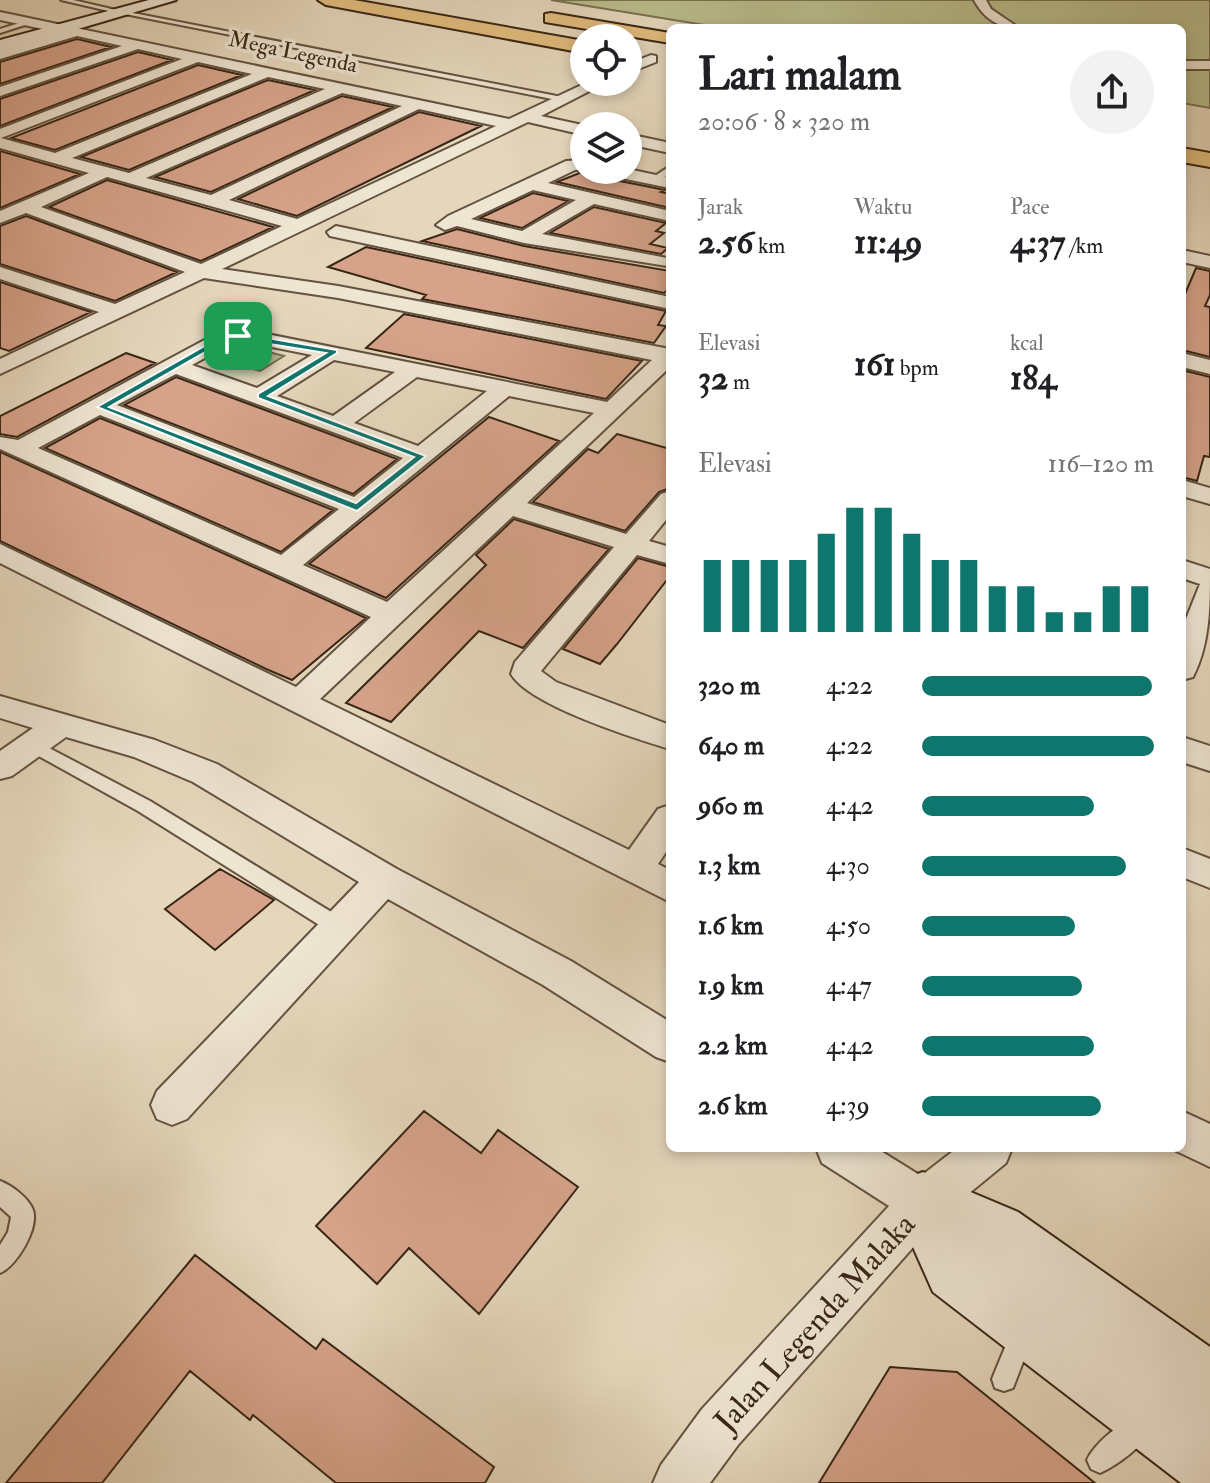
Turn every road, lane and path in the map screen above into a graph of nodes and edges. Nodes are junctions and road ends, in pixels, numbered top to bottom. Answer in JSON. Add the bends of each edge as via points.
{"nodes":[{"id":1,"x":64,"y":0,"type":"edge"},
{"id":2,"x":148,"y":0,"type":"edge"},
{"id":3,"x":168,"y":0,"type":"edge"},
{"id":4,"x":326,"y":0,"type":"edge"},
{"id":5,"x":980,"y":0,"type":"edge"},
{"id":6,"x":119,"y":11,"type":"junction"},
{"id":7,"x":536,"y":15,"type":"dead end"},
{"id":8,"x":0,"y":16,"type":"edge"},
{"id":9,"x":29,"y":22,"type":"junction"},
{"id":10,"x":1007,"y":24,"type":"edge"},
{"id":11,"x":0,"y":28,"type":"edge"},
{"id":12,"x":65,"y":29,"type":"junction"},
{"id":13,"x":666,"y":37,"type":"edge"},
{"id":14,"x":4,"y":38,"type":"edge"},
{"id":15,"x":570,"y":44,"type":"edge"},
{"id":16,"x":138,"y":45,"type":"junction"},
{"id":17,"x":0,"y":55,"type":"edge"},
{"id":18,"x":198,"y":57,"type":"junction"},
{"id":19,"x":1186,"y":65,"type":"edge"},
{"id":20,"x":1210,"y":65,"type":"edge"},
{"id":21,"x":268,"y":72,"type":"junction"},
{"id":22,"x":343,"y":87,"type":"junction"},
{"id":23,"x":0,"y":92,"type":"edge"},
{"id":24,"x":570,"y":95,"type":"edge"},
{"id":25,"x":562,"y":99,"type":"junction"},
{"id":26,"x":418,"y":104,"type":"junction"},
{"id":27,"x":517,"y":121,"type":"junction"},
{"id":28,"x":570,"y":128,"type":"edge"},
{"id":29,"x":0,"y":134,"type":"edge"},
{"id":30,"x":642,"y":142,"type":"edge"},
{"id":31,"x":0,"y":143,"type":"edge"},
{"id":32,"x":666,"y":147,"type":"edge"},
{"id":33,"x":1186,"y":156,"type":"edge"},
{"id":34,"x":57,"y":158,"type":"junction"},
{"id":35,"x":1210,"y":160,"type":"edge"},
{"id":36,"x":570,"y":166,"type":"edge"},
{"id":37,"x":105,"y":172,"type":"junction"},
{"id":38,"x":642,"y":178,"type":"edge"},
{"id":39,"x":129,"y":179,"type":"junction"},
{"id":40,"x":662,"y":182,"type":"edge"},
{"id":41,"x":530,"y":184,"type":"junction"},
{"id":42,"x":590,"y":199,"type":"junction"},
{"id":43,"x":211,"y":202,"type":"junction"},
{"id":44,"x":25,"y":207,"type":"junction"},
{"id":45,"x":636,"y":209,"type":"junction"},
{"id":46,"x":666,"y":215,"type":"edge"},
{"id":47,"x":0,"y":218,"type":"edge"},
{"id":48,"x":454,"y":220,"type":"junction"},
{"id":49,"x":296,"y":224,"type":"junction"},
{"id":50,"x":336,"y":232,"type":"dead end"},
{"id":51,"x":524,"y":237,"type":"junction"},
{"id":52,"x":399,"y":247,"type":"junction"},
{"id":53,"x":584,"y":247,"type":"junction"},
{"id":54,"x":236,"y":255,"type":"junction"},
{"id":55,"x":1186,"y":257,"type":"edge"},
{"id":56,"x":665,"y":258,"type":"edge"},
{"id":57,"x":1210,"y":262,"type":"edge"},
{"id":58,"x":204,"y":272,"type":"junction"},
{"id":59,"x":0,"y":273,"type":"edge"},
{"id":60,"x":338,"y":292,"type":"junction"},
{"id":61,"x":624,"y":294,"type":"junction"},
{"id":62,"x":666,"y":302,"type":"edge"},
{"id":63,"x":115,"y":311,"type":"junction"},
{"id":64,"x":334,"y":351,"type":"junction"},
{"id":65,"x":666,"y":355,"type":"edge"},
{"id":66,"x":666,"y":359,"type":"edge"},
{"id":67,"x":1186,"y":361,"type":"edge"},
{"id":68,"x":175,"y":366,"type":"junction"},
{"id":69,"x":0,"y":367,"type":"edge"},
{"id":70,"x":1210,"y":367,"type":"edge"},
{"id":71,"x":415,"y":368,"type":"junction"},
{"id":72,"x":507,"y":386,"type":"junction"},
{"id":73,"x":261,"y":396,"type":"junction"},
{"id":74,"x":101,"y":407,"type":"junction"},
{"id":75,"x":614,"y":410,"type":"junction"},
{"id":76,"x":336,"y":425,"type":"junction"},
{"id":77,"x":9,"y":445,"type":"edge"},
{"id":78,"x":421,"y":456,"type":"junction"},
{"id":79,"x":1186,"y":489,"type":"edge"},
{"id":80,"x":1210,"y":496,"type":"edge"},
{"id":81,"x":666,"y":504,"type":"edge"},
{"id":82,"x":509,"y":506,"type":"junction"},
{"id":83,"x":357,"y":507,"type":"junction"},
{"id":84,"x":633,"y":544,"type":"junction"},
{"id":85,"x":0,"y":552,"type":"edge"},
{"id":86,"x":666,"y":555,"type":"edge"},
{"id":87,"x":284,"y":567,"type":"junction"},
{"id":88,"x":1186,"y":570,"type":"edge"},
{"id":89,"x":1210,"y":578,"type":"edge"},
{"id":90,"x":1210,"y":590,"type":"edge"},
{"id":91,"x":391,"y":615,"type":"junction"},
{"id":92,"x":1193,"y":663,"type":"edge"},
{"id":93,"x":298,"y":702,"type":"junction"},
{"id":94,"x":0,"y":707,"type":"edge"},
{"id":95,"x":666,"y":735,"type":"edge"},
{"id":96,"x":46,"y":736,"type":"junction"},
{"id":97,"x":1186,"y":750,"type":"edge"},
{"id":98,"x":1210,"y":759,"type":"edge"},
{"id":99,"x":0,"y":767,"type":"edge"},
{"id":100,"x":666,"y":824,"type":"edge"},
{"id":101,"x":1186,"y":864,"type":"edge"},
{"id":102,"x":635,"y":870,"type":"junction"},
{"id":103,"x":1210,"y":874,"type":"edge"},
{"id":104,"x":384,"y":879,"type":"junction"},
{"id":105,"x":666,"y":885,"type":"edge"},
{"id":106,"x":339,"y":927,"type":"junction"},
{"id":107,"x":666,"y":1041,"type":"edge"},
{"id":108,"x":172,"y":1105,"type":"dead end"},
{"id":109,"x":1186,"y":1134,"type":"edge"},
{"id":110,"x":1210,"y":1146,"type":"edge"},
{"id":111,"x":843,"y":1152,"type":"edge"},
{"id":112,"x":986,"y":1152,"type":"edge"},
{"id":113,"x":0,"y":1192,"type":"edge"},
{"id":114,"x":923,"y":1202,"type":"junction"},
{"id":115,"x":0,"y":1262,"type":"edge"},
{"id":116,"x":1210,"y":1388,"type":"edge"},
{"id":117,"x":1153,"y":1419,"type":"junction"},
{"id":118,"x":1100,"y":1460,"type":"dead end"},
{"id":119,"x":1210,"y":1461,"type":"edge"},
{"id":120,"x":679,"y":1483,"type":"edge"}],
"edges":[{"from":1,"to":6,"type":"lane"},
{"from":2,"to":6,"type":"street"},
{"from":3,"to":6,"type":"street"},
{"from":4,"to":15,"type":"highway"},
{"from":5,"to":10,"type":"street","via":[[986,11]]},
{"from":6,"to":12,"type":"street"},
{"from":6,"to":25,"type":"lane"},
{"from":7,"to":13,"type":"highway"},
{"from":8,"to":9,"type":"street","name":"Mega Legenda"},
{"from":9,"to":12,"type":"street","name":"Mega Legenda"},
{"from":9,"to":14,"type":"lane"},
{"from":11,"to":14,"type":"lane"},
{"from":12,"to":14,"type":"street"},
{"from":12,"to":16,"type":"street","name":"Mega Legenda"},
{"from":12,"to":17,"type":"street"},
{"from":16,"to":18,"type":"street","name":"Mega Legenda"},
{"from":16,"to":23,"type":"street"},
{"from":18,"to":21,"type":"street","name":"Mega Legenda"},
{"from":18,"to":29,"type":"street"},
{"from":19,"to":20,"type":"street"},
{"from":21,"to":22,"type":"street","name":"Mega Legenda"},
{"from":21,"to":34,"type":"street"},
{"from":22,"to":26,"type":"street","name":"Mega Legenda"},
{"from":22,"to":39,"type":"street"},
{"from":24,"to":25,"type":"street"},
{"from":25,"to":27,"type":"street"},
{"from":26,"to":27,"type":"street","name":"Mega Legenda"},
{"from":26,"to":43,"type":"street"},
{"from":27,"to":28,"type":"street","name":"Mega Legenda"},
{"from":27,"to":49,"type":"street"},
{"from":30,"to":32,"type":"street"},
{"from":31,"to":34,"type":"street"},
{"from":33,"to":35,"type":"highway"},
{"from":34,"to":37,"type":"street"},
{"from":36,"to":41,"type":"street"},
{"from":37,"to":39,"type":"street"},
{"from":37,"to":44,"type":"street"},
{"from":38,"to":40,"type":"street"},
{"from":39,"to":43,"type":"street"},
{"from":41,"to":42,"type":"street"},
{"from":41,"to":48,"type":"street"},
{"from":42,"to":45,"type":"street"},
{"from":42,"to":51,"type":"street"},
{"from":43,"to":49,"type":"street"},
{"from":44,"to":47,"type":"street"},
{"from":44,"to":58,"type":"street"},
{"from":45,"to":46,"type":"street"},
{"from":45,"to":53,"type":"street"},
{"from":48,"to":51,"type":"street"},
{"from":48,"to":52,"type":"street"},
{"from":49,"to":54,"type":"street"},
{"from":50,"to":52,"type":"street"},
{"from":51,"to":53,"type":"street"},
{"from":52,"to":61,"type":"street"},
{"from":53,"to":56,"type":"street"},
{"from":54,"to":58,"type":"street"},
{"from":54,"to":60,"type":"street"},
{"from":55,"to":57,"type":"street"},
{"from":56,"to":61,"type":"street"},
{"from":58,"to":60,"type":"street"},
{"from":58,"to":63,"type":"street"},
{"from":59,"to":63,"type":"street"},
{"from":60,"to":65,"type":"street"},
{"from":61,"to":62,"type":"street"},
{"from":63,"to":69,"type":"street"},
{"from":64,"to":68,"type":"street","via":[[238,336]]},
{"from":64,"to":71,"type":"street"},
{"from":64,"to":73,"type":"street"},
{"from":66,"to":75,"type":"street"},
{"from":67,"to":70,"type":"street"},
{"from":68,"to":73,"type":"street"},
{"from":68,"to":74,"type":"street"},
{"from":71,"to":72,"type":"street"},
{"from":71,"to":76,"type":"street"},
{"from":72,"to":75,"type":"street"},
{"from":72,"to":78,"type":"street"},
{"from":73,"to":76,"type":"street"},
{"from":74,"to":77,"type":"street"},
{"from":74,"to":83,"type":"street"},
{"from":75,"to":82,"type":"street"},
{"from":76,"to":78,"type":"street"},
{"from":77,"to":87,"type":"street"},
{"from":78,"to":83,"type":"street"},
{"from":79,"to":80,"type":"street"},
{"from":81,"to":84,"type":"street"},
{"from":82,"to":84,"type":"street"},
{"from":82,"to":91,"type":"street"},
{"from":83,"to":87,"type":"street"},
{"from":84,"to":86,"type":"street"},
{"from":84,"to":95,"type":"street","via":[[526,674],[545,690]]},
{"from":85,"to":93,"type":"street"},
{"from":87,"to":91,"type":"street"},
{"from":88,"to":89,"type":"street"},
{"from":90,"to":92,"type":"street"},
{"from":91,"to":93,"type":"street"},
{"from":93,"to":102,"type":"street"},
{"from":94,"to":96,"type":"street"},
{"from":96,"to":99,"type":"street"},
{"from":96,"to":104,"type":"street","via":[[144,748],[190,766]]},
{"from":96,"to":106,"type":"lane","via":[[144,806]]},
{"from":97,"to":98,"type":"street"},
{"from":100,"to":102,"type":"street"},
{"from":101,"to":103,"type":"street"},
{"from":102,"to":105,"type":"street"},
{"from":104,"to":106,"type":"street"},
{"from":104,"to":107,"type":"street","via":[[557,973]]},
{"from":106,"to":108,"type":"street"},
{"from":109,"to":110,"type":"street"},
{"from":111,"to":114,"type":"street"},
{"from":112,"to":114,"type":"street","name":"Jalan Legenda Malaka"},
{"from":113,"to":115,"type":"lane","via":[[23,1213],[22,1229]]},
{"from":114,"to":116,"type":"street","via":[[996,1234]]},
{"from":114,"to":117,"type":"street","via":[[955,1270],[1015,1352]]},
{"from":114,"to":120,"type":"street","name":"Jalan Legenda Malaka","via":[[720,1427]]},
{"from":117,"to":118,"type":"lane"},
{"from":117,"to":119,"type":"street"}]}
